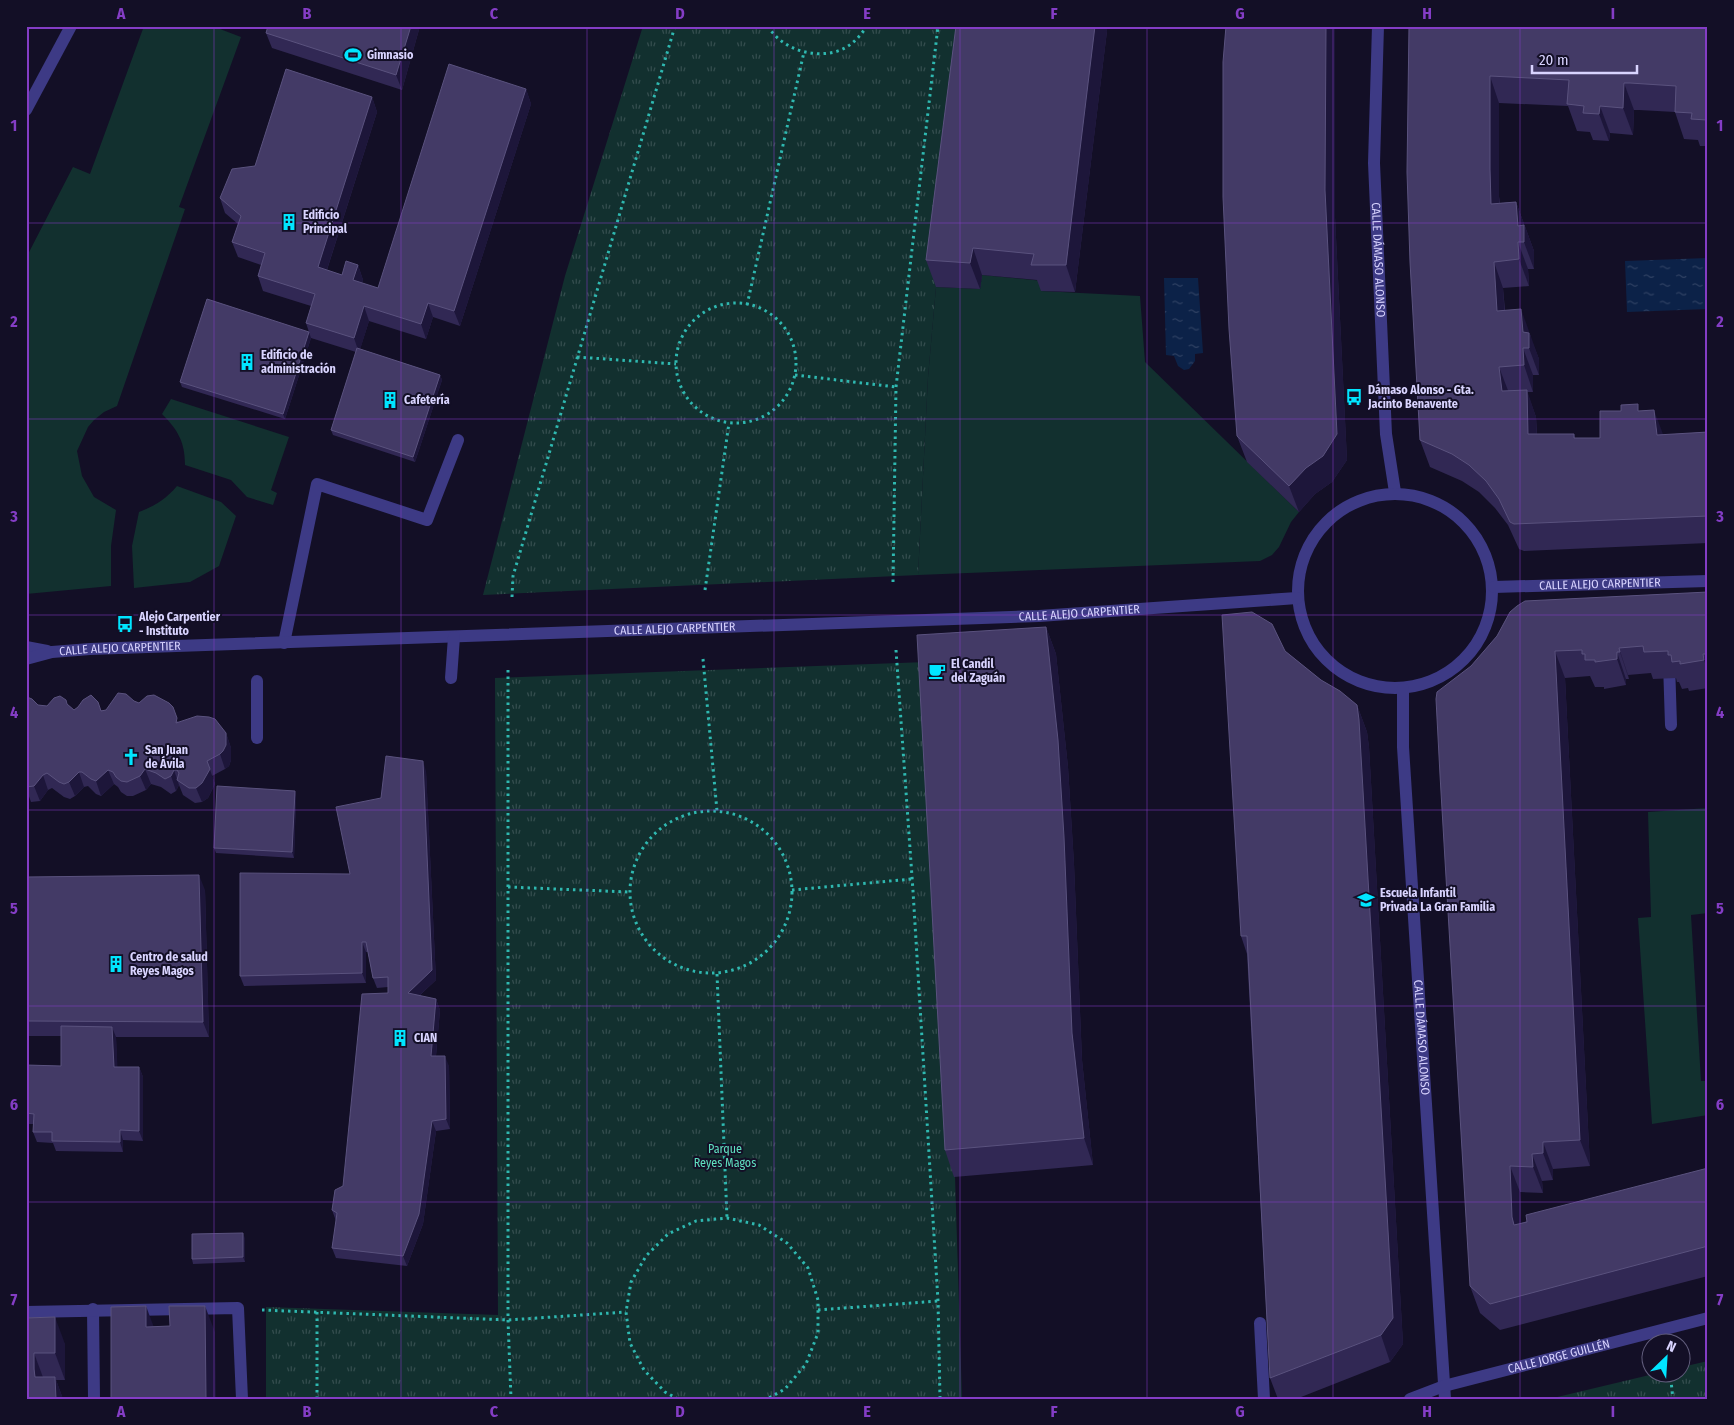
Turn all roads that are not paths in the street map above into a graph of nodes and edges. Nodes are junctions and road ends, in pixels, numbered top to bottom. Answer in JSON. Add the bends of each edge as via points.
{"nodes":[{"id":1,"x":71,"y":26,"type":"edge"},
{"id":2,"x":1378,"y":26,"type":"edge"},
{"id":3,"x":26,"y":110,"type":"edge"},
{"id":4,"x":458,"y":440,"type":"dead end"},
{"id":5,"x":1394,"y":492,"type":"junction"},
{"id":6,"x":1708,"y":581,"type":"edge"},
{"id":7,"x":1494,"y":587,"type":"junction"},
{"id":8,"x":1296,"y":598,"type":"junction"},
{"id":9,"x":454,"y":637,"type":"junction"},
{"id":10,"x":284,"y":642,"type":"junction"},
{"id":11,"x":26,"y":647,"type":"edge"},
{"id":12,"x":1668,"y":647,"type":"edge"},
{"id":13,"x":52,"y":652,"type":"junction"},
{"id":14,"x":26,"y":659,"type":"edge"},
{"id":15,"x":451,"y":678,"type":"dead end"},
{"id":16,"x":257,"y":681,"type":"dead end"},
{"id":17,"x":1403,"y":689,"type":"junction"},
{"id":18,"x":1672,"y":725,"type":"dead end"},
{"id":19,"x":257,"y":738,"type":"dead end"},
{"id":20,"x":93,"y":1309,"type":"junction"},
{"id":21,"x":26,"y":1312,"type":"edge"},
{"id":22,"x":1708,"y":1318,"type":"edge"},
{"id":23,"x":1260,"y":1323,"type":"dead end"},
{"id":24,"x":1444,"y":1386,"type":"junction"},
{"id":25,"x":94,"y":1399,"type":"edge"},
{"id":26,"x":242,"y":1399,"type":"edge"},
{"id":27,"x":1264,"y":1399,"type":"edge"},
{"id":28,"x":1410,"y":1399,"type":"edge"},
{"id":29,"x":1445,"y":1399,"type":"edge"}],
"edges":[{"from":1,"to":3,"type":"street"},
{"from":2,"to":5,"type":"street","name":"CALLE DÁMASO ALONSO","via":[[1374,163],[1386,434]]},
{"from":4,"to":10,"type":"street","via":[[427,520],[317,484]]},
{"from":5,"to":7,"type":"street","via":[[1431,499],[1463,520],[1485,550]]},
{"from":5,"to":8,"type":"street","via":[[1355,500],[1322,524],[1302,558]]},
{"from":6,"to":7,"type":"street","name":"CALLE ALEJO CARPENTIER","via":[[1666,587]]},
{"from":7,"to":17,"type":"street","via":[[1488,624],[1469,656],[1439,679]]},
{"from":8,"to":9,"type":"street","name":"CALLE ALEJO CARPENTIER","via":[[1039,616]]},
{"from":8,"to":17,"type":"street","via":[[1307,635],[1331,666],[1364,684]]},
{"from":9,"to":10,"type":"street","name":"CALLE ALEJO CARPENTIER"},
{"from":9,"to":15,"type":"street"},
{"from":10,"to":13,"type":"street","name":"CALLE ALEJO CARPENTIER"},
{"from":11,"to":13,"type":"street","name":"CALLE ALEJO CARPENTIER"},
{"from":12,"to":18,"type":"street"},
{"from":13,"to":14,"type":"street","name":"CALLE ALEJO CARPENTIER"},
{"from":16,"to":19,"type":"street"},
{"from":17,"to":24,"type":"street","name":"CALLE DÁMASO ALONSO","via":[[1404,757]]},
{"from":20,"to":21,"type":"street"},
{"from":20,"to":25,"type":"street"},
{"from":20,"to":26,"type":"street","via":[[238,1308]]},
{"from":22,"to":24,"type":"street","name":"CALLE JORGE GUILLÉN"},
{"from":23,"to":27,"type":"street"},
{"from":24,"to":28,"type":"street","name":"CALLE JORGE GUILLÉN"},
{"from":24,"to":29,"type":"street","name":"CALLE DÁMASO ALONSO"}]}
